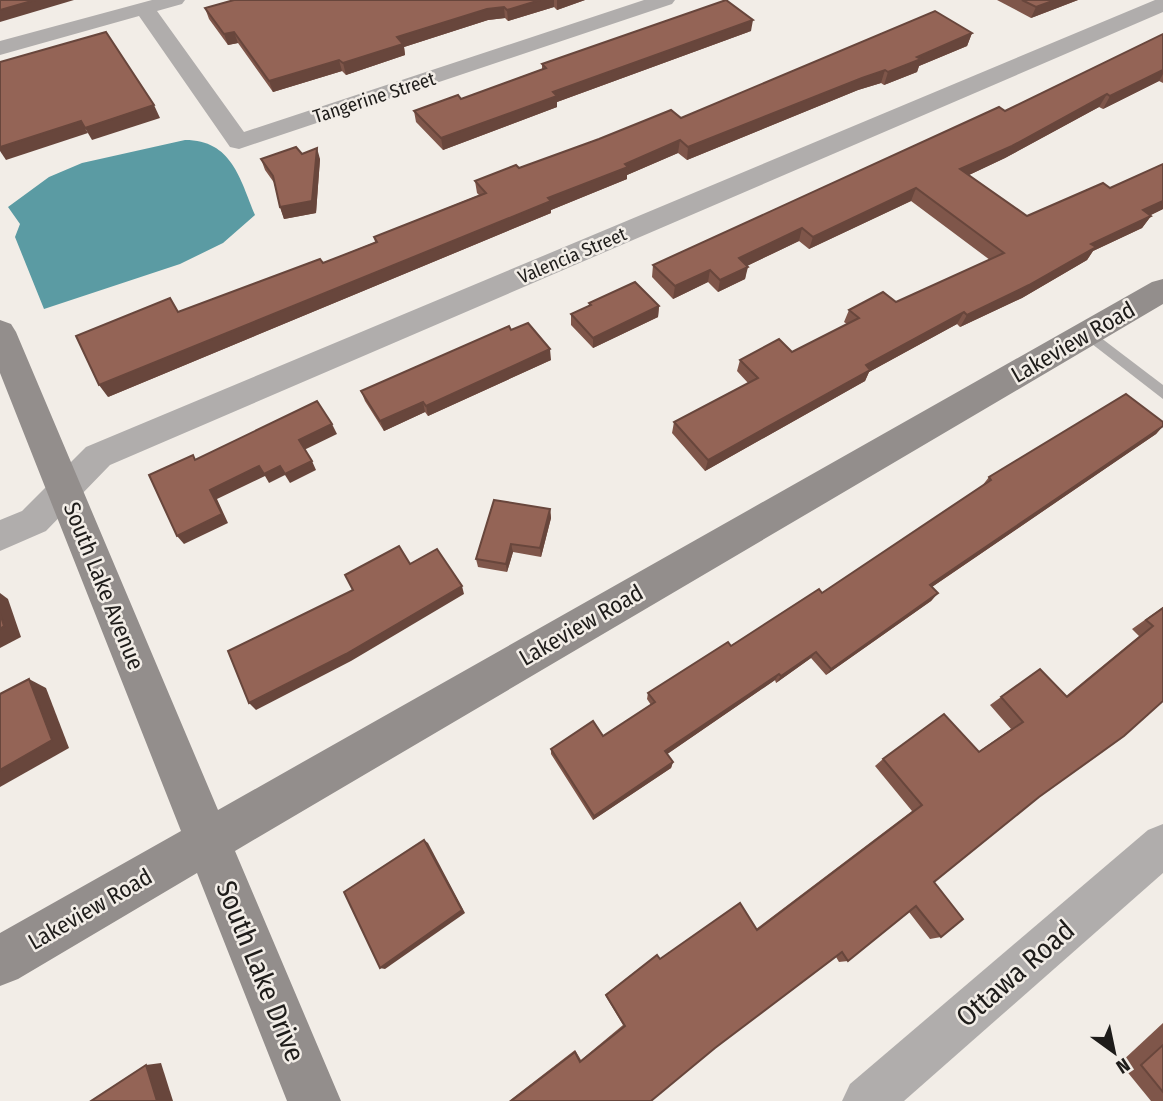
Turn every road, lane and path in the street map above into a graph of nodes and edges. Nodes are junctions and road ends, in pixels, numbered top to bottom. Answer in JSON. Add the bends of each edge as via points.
{"nodes":[{"id":1,"x":175,"y":0,"type":"edge"},
{"id":2,"x":665,"y":0,"type":"edge"},
{"id":3,"x":1163,"y":4,"type":"edge"},
{"id":4,"x":144,"y":8,"type":"junction"},
{"id":5,"x":0,"y":48,"type":"edge"},
{"id":6,"x":1163,"y":290,"type":"edge"},
{"id":7,"x":0,"y":332,"type":"edge"},
{"id":8,"x":1088,"y":333,"type":"junction"},
{"id":9,"x":1163,"y":393,"type":"edge"},
{"id":10,"x":64,"y":489,"type":"junction"},
{"id":11,"x":0,"y":536,"type":"edge"},
{"id":12,"x":207,"y":841,"type":"junction"},
{"id":13,"x":1163,"y":845,"type":"edge"},
{"id":14,"x":0,"y":961,"type":"edge"},
{"id":15,"x":314,"y":1101,"type":"edge"},
{"id":16,"x":867,"y":1101,"type":"edge"}],
"edges":[{"from":1,"to":4,"type":"street"},
{"from":2,"to":4,"type":"street","name":"Tangerine Street","via":[[239,142]]},
{"from":3,"to":10,"type":"street","name":"Valencia Street","via":[[98,456]]},
{"from":4,"to":5,"type":"street"},
{"from":6,"to":8,"type":"street","name":"Lakeview Road"},
{"from":7,"to":10,"type":"street","name":"South Lake Avenue"},
{"from":8,"to":9,"type":"lane"},
{"from":8,"to":12,"type":"street","name":"Lakeview Road"},
{"from":10,"to":11,"type":"street","name":"Valencia Street","via":[[34,521]]},
{"from":10,"to":12,"type":"street","name":"South Lake Avenue"},
{"from":12,"to":14,"type":"street","name":"Lakeview Road"},
{"from":12,"to":15,"type":"street","name":"South Lake Drive"},
{"from":13,"to":16,"type":"street","name":"Ottawa Road"}]}
